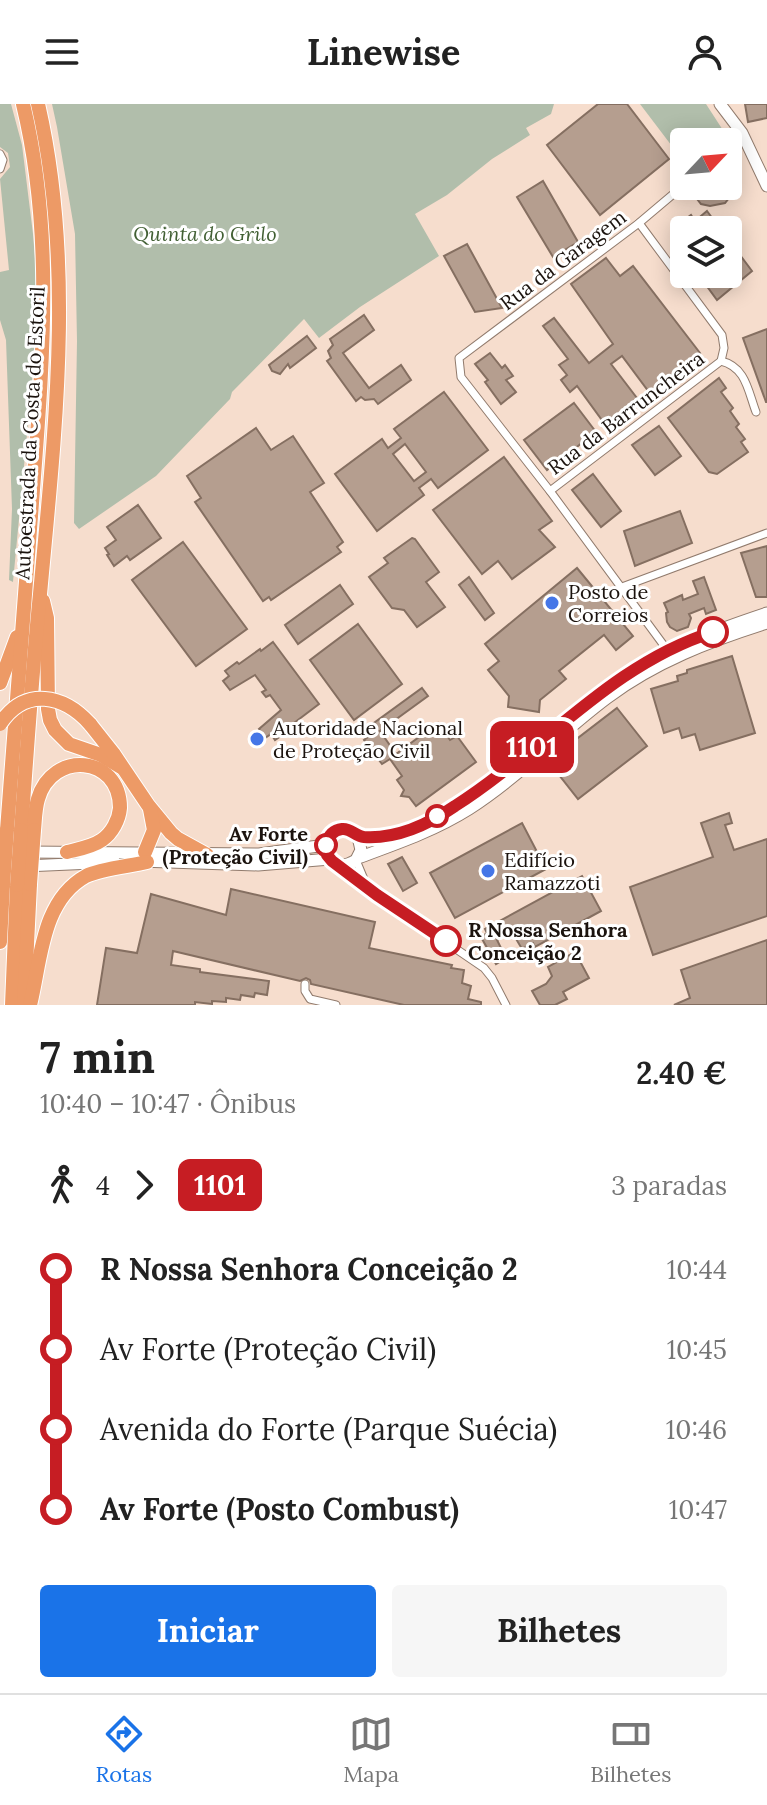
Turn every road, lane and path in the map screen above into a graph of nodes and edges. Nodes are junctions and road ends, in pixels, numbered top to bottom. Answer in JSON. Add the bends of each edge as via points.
{"nodes":[{"id":1,"x":23,"y":104,"type":"edge"},
{"id":2,"x":38,"y":104,"type":"edge"},
{"id":3,"x":720,"y":104,"type":"edge"},
{"id":4,"x":728,"y":104,"type":"edge"},
{"id":5,"x":0,"y":154,"type":"edge"},
{"id":6,"x":767,"y":168,"type":"edge"},
{"id":7,"x":0,"y":169,"type":"edge"},
{"id":8,"x":767,"y":186,"type":"edge"},
{"id":9,"x":670,"y":197,"type":"edge"},
{"id":10,"x":639,"y":223,"type":"junction"},
{"id":11,"x":721,"y":361,"type":"junction"},
{"id":12,"x":756,"y":412,"type":"dead end"},
{"id":13,"x":550,"y":491,"type":"junction"},
{"id":14,"x":767,"y":533,"type":"edge"},
{"id":15,"x":622,"y":587,"type":"junction"},
{"id":16,"x":40,"y":591,"type":"junction"},
{"id":17,"x":767,"y":613,"type":"edge"},
{"id":18,"x":767,"y":623,"type":"edge"},
{"id":19,"x":22,"y":625,"type":"junction"},
{"id":20,"x":668,"y":651,"type":"junction"},
{"id":21,"x":0,"y":683,"type":"edge"},
{"id":22,"x":0,"y":724,"type":"edge"},
{"id":23,"x":121,"y":767,"type":"junction"},
{"id":24,"x":148,"y":805,"type":"junction"},
{"id":25,"x":21,"y":830,"type":"junction"},
{"id":26,"x":358,"y":837,"type":"junction"},
{"id":27,"x":326,"y":845,"type":"junction"},
{"id":28,"x":0,"y":850,"type":"edge"},
{"id":29,"x":67,"y":852,"type":"junction"},
{"id":30,"x":207,"y":855,"type":"junction"},
{"id":31,"x":143,"y":858,"type":"junction"},
{"id":32,"x":357,"y":859,"type":"junction"},
{"id":33,"x":334,"y":862,"type":"junction"},
{"id":34,"x":0,"y":864,"type":"edge"},
{"id":35,"x":17,"y":884,"type":"junction"},
{"id":36,"x":367,"y":886,"type":"junction"},
{"id":37,"x":0,"y":942,"type":"edge"},
{"id":38,"x":305,"y":984,"type":"dead end"},
{"id":39,"x":12,"y":1005,"type":"edge"},
{"id":40,"x":27,"y":1005,"type":"edge"},
{"id":41,"x":336,"y":1005,"type":"edge"},
{"id":42,"x":506,"y":1005,"type":"edge"}],
"edges":[{"from":1,"to":19,"type":"highway","name":"Autoestrada da Costa do Estoril","via":[[39,194],[44,307]]},
{"from":2,"to":16,"type":"highway","name":"Autoestrada da Costa do Estoril","via":[[52,176],[60,306]]},
{"from":3,"to":8,"type":"street","via":[[742,133]]},
{"from":4,"to":6,"type":"street"},
{"from":5,"to":7,"type":"street"},
{"from":9,"to":10,"type":"street","name":"Rua da Garagem"},
{"from":10,"to":11,"type":"street","via":[[722,335]]},
{"from":10,"to":13,"type":"street","name":"Rua da Garagem","via":[[459,358],[461,377]]},
{"from":11,"to":12,"type":"street","via":[[740,371]]},
{"from":11,"to":13,"type":"street","name":"Rua da Barruncheira"},
{"from":13,"to":15,"type":"street"},
{"from":14,"to":15,"type":"street"},
{"from":15,"to":20,"type":"street"},
{"from":16,"to":23,"type":"highway","via":[[47,618],[50,720],[69,744]]},
{"from":16,"to":25,"type":"highway","name":"Autoestrada da Costa do Estoril"},
{"from":17,"to":20,"type":"street"},
{"from":18,"to":32,"type":"street","via":[[650,670],[608,697],[470,808]]},
{"from":19,"to":21,"type":"highway"},
{"from":19,"to":25,"type":"highway","name":"Autoestrada da Costa do Estoril"},
{"from":20,"to":26,"type":"street","via":[[608,686],[450,810],[396,834]]},
{"from":22,"to":23,"type":"highway","bridge":true,"via":[[28,702],[59,702],[90,724]]},
{"from":23,"to":24,"type":"highway"},
{"from":24,"to":30,"type":"highway","via":[[178,839]]},
{"from":24,"to":31,"type":"highway","via":[[154,830]]},
{"from":25,"to":29,"type":"highway","via":[[51,776],[64,768],[92,767],[114,784],[117,821],[100,841]]},
{"from":25,"to":35,"type":"highway","name":"Autoestrada da Costa do Estoril","bridge":true},
{"from":26,"to":27,"type":"street","via":[[350,830],[337,830]]},
{"from":26,"to":32,"type":"street","via":[[362,845]]},
{"from":27,"to":30,"type":"street"},
{"from":27,"to":33,"type":"street"},
{"from":28,"to":29,"type":"street"},
{"from":29,"to":31,"type":"street"},
{"from":30,"to":31,"type":"street"},
{"from":31,"to":33,"type":"street","via":[[258,865]]},
{"from":31,"to":34,"type":"street","via":[[41,867]]},
{"from":31,"to":40,"type":"highway","via":[[88,875],[67,889],[53,910]]},
{"from":32,"to":33,"type":"street","via":[[348,865]]},
{"from":32,"to":36,"type":"street"},
{"from":33,"to":36,"type":"street"},
{"from":35,"to":37,"type":"highway","name":"Autoestrada da Costa do Estoril"},
{"from":35,"to":39,"type":"highway","name":"Autoestrada da Costa do Estoril"},
{"from":35,"to":40,"type":"highway"},
{"from":36,"to":42,"type":"street","via":[[484,968]]},
{"from":38,"to":41,"type":"street","via":[[310,999]]}]}
